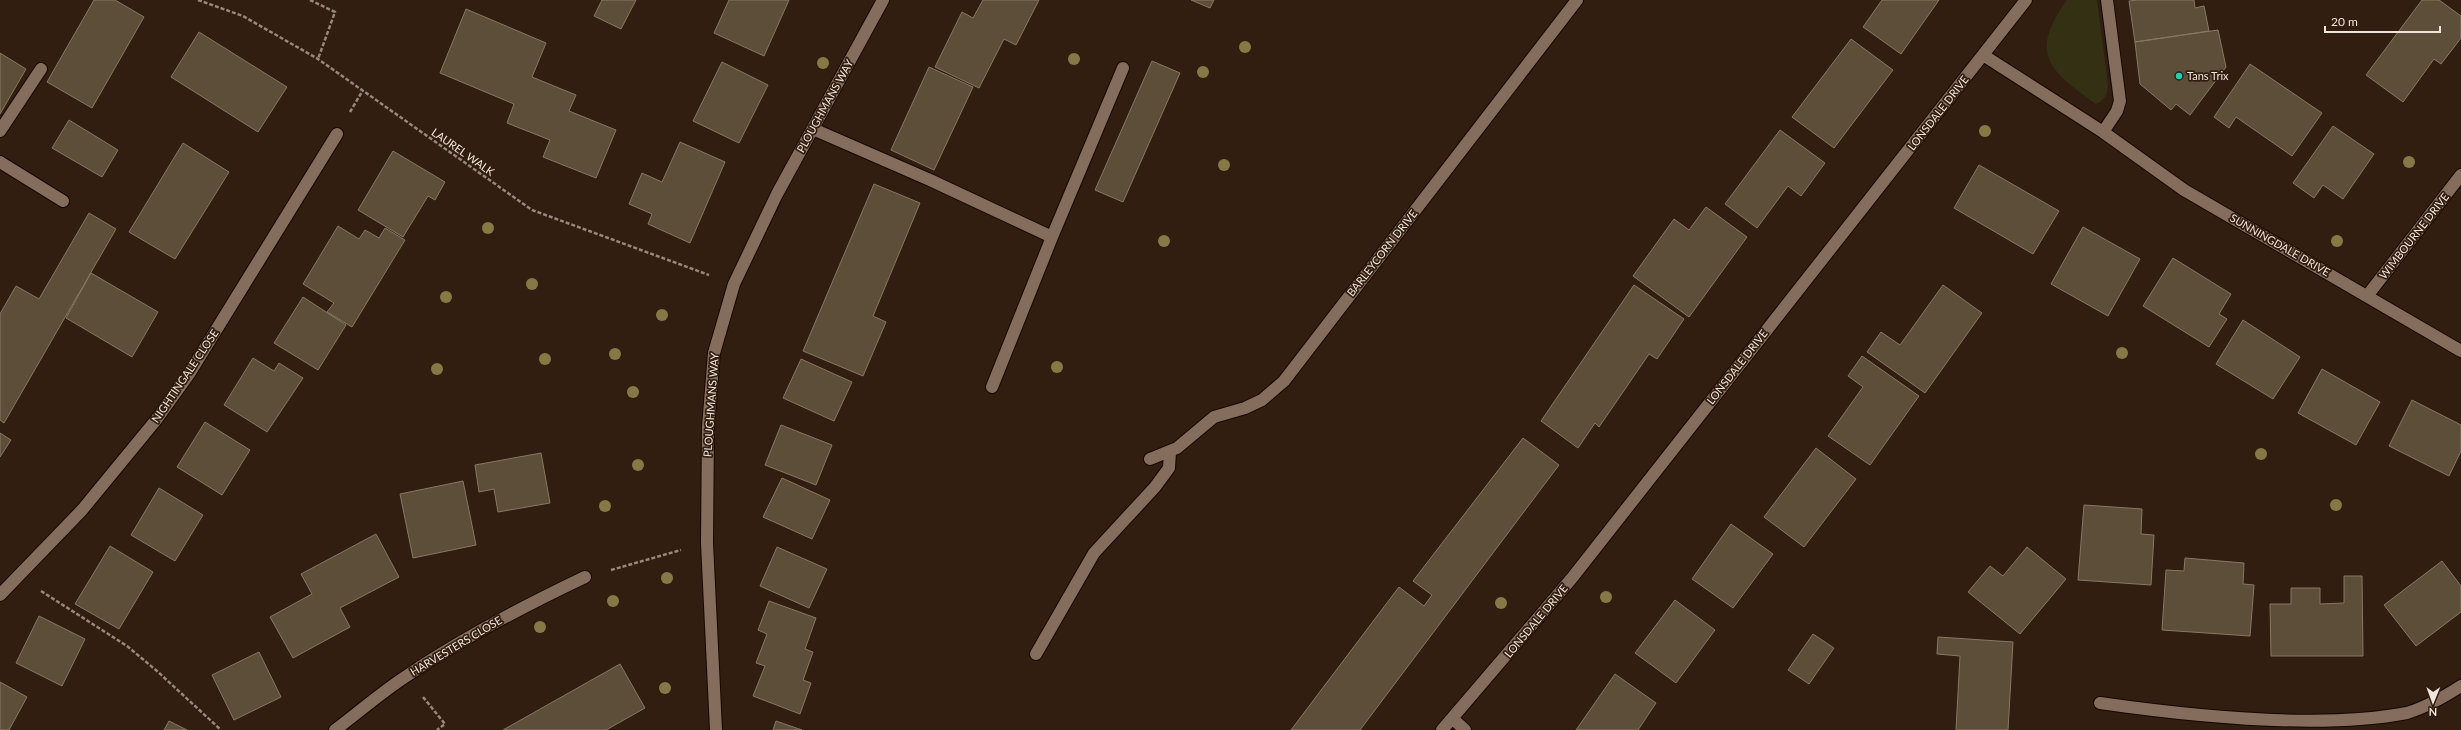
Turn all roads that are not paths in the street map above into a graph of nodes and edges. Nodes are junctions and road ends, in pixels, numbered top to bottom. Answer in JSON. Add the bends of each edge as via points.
{"nodes":[{"id":1,"x":883,"y":0,"type":"edge"},
{"id":2,"x":1576,"y":0,"type":"edge"},
{"id":3,"x":2026,"y":0,"type":"edge"},
{"id":4,"x":2108,"y":0,"type":"edge"},
{"id":5,"x":1983,"y":55,"type":"junction"},
{"id":6,"x":1122,"y":68,"type":"dead end"},
{"id":7,"x":41,"y":69,"type":"dead end"},
{"id":8,"x":814,"y":129,"type":"junction"},
{"id":9,"x":0,"y":131,"type":"edge"},
{"id":10,"x":2102,"y":132,"type":"junction"},
{"id":11,"x":337,"y":134,"type":"dead end"},
{"id":12,"x":0,"y":162,"type":"edge"},
{"id":13,"x":2461,"y":175,"type":"edge"},
{"id":14,"x":63,"y":201,"type":"dead end"},
{"id":15,"x":1052,"y":237,"type":"junction"},
{"id":16,"x":2367,"y":296,"type":"junction"},
{"id":17,"x":2461,"y":351,"type":"edge"},
{"id":18,"x":992,"y":387,"type":"dead end"},
{"id":19,"x":1170,"y":452,"type":"junction"},
{"id":20,"x":1150,"y":459,"type":"dead end"},
{"id":21,"x":585,"y":577,"type":"road end"},
{"id":22,"x":0,"y":595,"type":"edge"},
{"id":23,"x":1036,"y":654,"type":"dead end"},
{"id":24,"x":2461,"y":686,"type":"edge"},
{"id":25,"x":2100,"y":703,"type":"dead end"},
{"id":26,"x":1453,"y":719,"type":"junction"},
{"id":27,"x":335,"y":730,"type":"edge"},
{"id":28,"x":716,"y":730,"type":"edge"},
{"id":29,"x":1442,"y":730,"type":"edge"},
{"id":30,"x":1465,"y":730,"type":"edge"}],
"edges":[{"from":1,"to":8,"type":"street","name":"PLOUGHMANS WAY"},
{"from":2,"to":19,"type":"street","name":"BARLEYCORN DRIVE","via":[[1284,381],[1262,400],[1214,417]]},
{"from":3,"to":5,"type":"street","name":"LONSDALE DRIVE"},
{"from":4,"to":10,"type":"street","via":[[2120,101],[2117,111]]},
{"from":5,"to":10,"type":"street","name":"SUNNINGDALE DRIVE"},
{"from":5,"to":26,"type":"street","name":"LONSDALE DRIVE","via":[[1572,578]]},
{"from":6,"to":15,"type":"street"},
{"from":7,"to":9,"type":"street"},
{"from":8,"to":15,"type":"street"},
{"from":8,"to":28,"type":"street","name":"PLOUGHMANS WAY","via":[[777,194],[734,284],[714,353],[708,427],[707,543]]},
{"from":10,"to":16,"type":"street","name":"SUNNINGDALE DRIVE","via":[[2184,190]]},
{"from":11,"to":22,"type":"street","name":"NIGHTINGALE CLOSE","via":[[189,374],[156,420],[82,510]]},
{"from":12,"to":14,"type":"street"},
{"from":13,"to":16,"type":"street","name":"WIMBOURNE DRIVE"},
{"from":15,"to":18,"type":"street"},
{"from":16,"to":17,"type":"street","name":"SUNNINGDALE DRIVE"},
{"from":19,"to":20,"type":"street","name":"BARLEYCORN DRIVE"},
{"from":19,"to":23,"type":"street","via":[[1169,468],[1155,487],[1098,546]]},
{"from":21,"to":27,"type":"street","name":"HARVESTERS CLOSE","via":[[512,612],[406,676]]},
{"from":24,"to":25,"type":"street","via":[[2442,698],[2407,713],[2348,724],[2286,724],[2209,719]]},
{"from":26,"to":29,"type":"street","name":"LONSDALE DRIVE"},
{"from":26,"to":30,"type":"street"}]}
